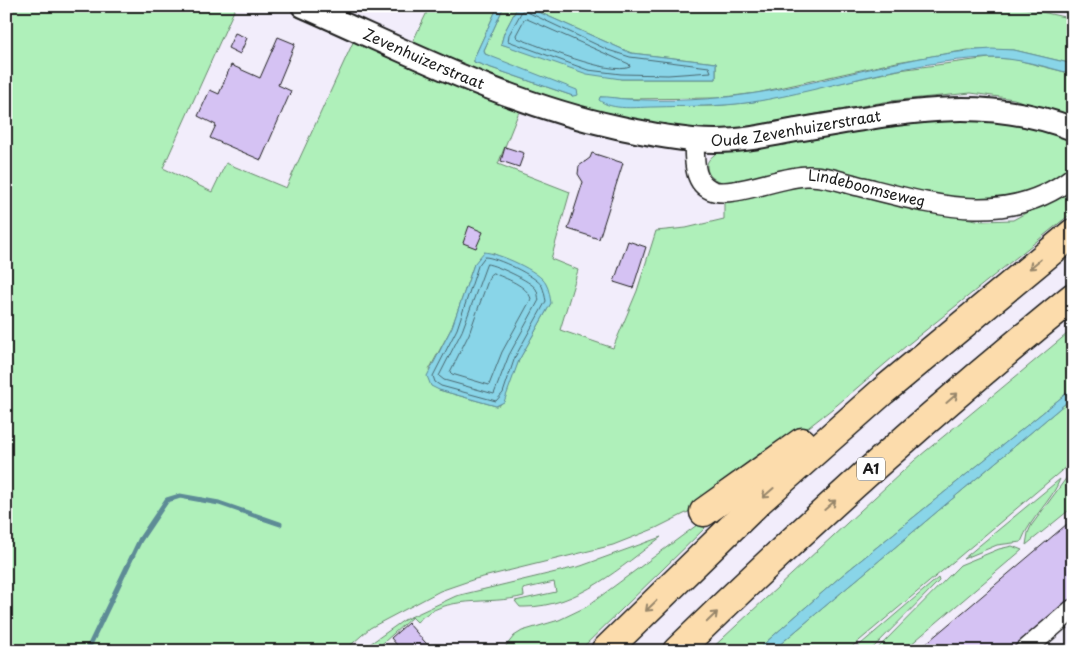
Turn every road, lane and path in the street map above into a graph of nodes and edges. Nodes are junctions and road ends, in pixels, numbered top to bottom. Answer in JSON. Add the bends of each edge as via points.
{"nodes":[{"id":1,"x":303,"y":6,"type":"edge"},
{"id":2,"x":518,"y":100,"type":"joint"},
{"id":3,"x":1072,"y":129,"type":"edge"},
{"id":4,"x":694,"y":140,"type":"junction"},
{"id":5,"x":1073,"y":177,"type":"edge"},
{"id":6,"x":1073,"y":233,"type":"edge"},
{"id":7,"x":1073,"y":297,"type":"edge"},
{"id":8,"x":883,"y":391,"type":"junction"},
{"id":9,"x":704,"y":512,"type":"dead end"},
{"id":10,"x":1073,"y":609,"type":"edge"},
{"id":11,"x":605,"y":651,"type":"edge"},
{"id":12,"x":677,"y":651,"type":"edge"},
{"id":13,"x":1024,"y":651,"type":"edge"}],
"edges":[{"from":1,"to":2,"type":"street","name":"Zevenhuizerstraat"},
{"from":2,"to":4,"type":"street","name":"Oude Zevenhuizerstraat","via":[[601,124]]},
{"from":3,"to":4,"type":"street","name":"Oude Zevenhuizerstraat","via":[[1016,112],[960,107],[740,139]]},
{"from":4,"to":5,"type":"street","name":"Lindeboomseweg","via":[[697,175],[706,188],[729,193],[808,176],[934,204],[982,210],[1040,196]]},
{"from":6,"to":8,"type":"highway","one_way":true},
{"from":12,"to":7,"type":"highway","number":"A1","one_way":true,"via":[[789,542],[993,362]]},
{"from":8,"to":9,"type":"highway","via":[[836,417]]},
{"from":8,"to":11,"type":"highway","one_way":true,"via":[[760,500]]},
{"from":10,"to":13,"type":"street"}]}
